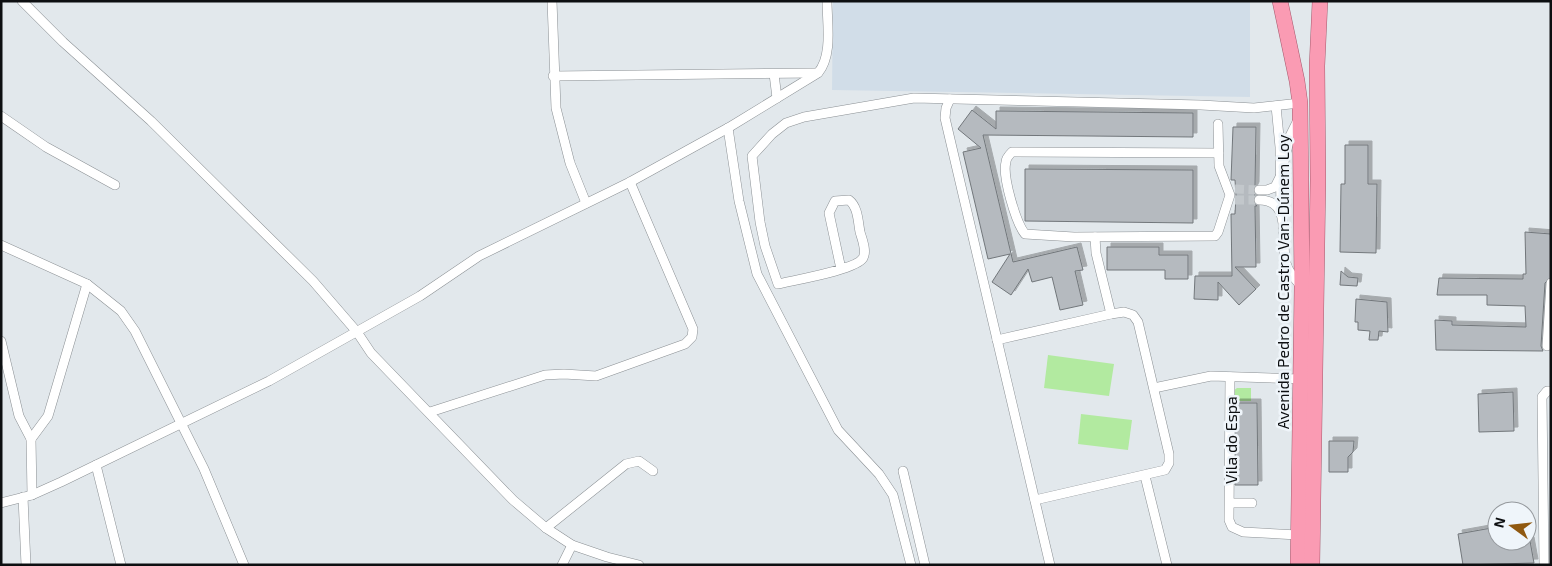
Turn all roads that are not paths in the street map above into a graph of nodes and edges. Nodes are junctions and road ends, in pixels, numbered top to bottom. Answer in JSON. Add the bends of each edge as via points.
{"nodes":[{"id":1,"x":22,"y":1,"type":"edge"},
{"id":2,"x":552,"y":1,"type":"edge"},
{"id":3,"x":827,"y":1,"type":"edge"},
{"id":4,"x":1280,"y":1,"type":"edge"},
{"id":5,"x":1320,"y":1,"type":"edge"},
{"id":6,"x":818,"y":73,"type":"junction"},
{"id":7,"x":774,"y":74,"type":"junction"},
{"id":8,"x":553,"y":76,"type":"junction"},
{"id":9,"x":777,"y":98,"type":"junction"},
{"id":10,"x":950,"y":99,"type":"junction"},
{"id":11,"x":1276,"y":106,"type":"junction"},
{"id":12,"x":1300,"y":111,"type":"junction"},
{"id":13,"x":1,"y":116,"type":"edge"},
{"id":14,"x":1218,"y":124,"type":"dead end"},
{"id":15,"x":728,"y":128,"type":"junction"},
{"id":16,"x":1219,"y":153,"type":"junction"},
{"id":17,"x":1281,"y":174,"type":"junction"},
{"id":18,"x":630,"y":182,"type":"junction"},
{"id":19,"x":115,"y":185,"type":"dead end"},
{"id":20,"x":1258,"y":190,"type":"tunnel mouth"},
{"id":21,"x":1259,"y":200,"type":"tunnel mouth"},
{"id":22,"x":586,"y":203,"type":"junction"},
{"id":23,"x":1281,"y":211,"type":"junction"},
{"id":24,"x":1095,"y":237,"type":"junction"},
{"id":25,"x":1,"y":245,"type":"edge"},
{"id":26,"x":841,"y":269,"type":"junction"},
{"id":27,"x":1551,"y":283,"type":"edge"},
{"id":28,"x":87,"y":284,"type":"junction"},
{"id":29,"x":1302,"y":287,"type":"junction"},
{"id":30,"x":1111,"y":314,"type":"junction"},
{"id":31,"x":357,"y":332,"type":"junction"},
{"id":32,"x":997,"y":340,"type":"junction"},
{"id":33,"x":1,"y":341,"type":"edge"},
{"id":34,"x":1547,"y":346,"type":"dead end"},
{"id":35,"x":1230,"y":377,"type":"junction"},
{"id":36,"x":1300,"y":378,"type":"junction"},
{"id":37,"x":1154,"y":388,"type":"junction"},
{"id":38,"x":1551,"y":391,"type":"edge"},
{"id":39,"x":430,"y":412,"type":"junction"},
{"id":40,"x":180,"y":424,"type":"junction"},
{"id":41,"x":31,"y":439,"type":"junction"},
{"id":42,"x":96,"y":464,"type":"junction"},
{"id":43,"x":653,"y":471,"type":"dead end"},
{"id":44,"x":904,"y":471,"type":"dead end"},
{"id":45,"x":1145,"y":476,"type":"junction"},
{"id":46,"x":28,"y":496,"type":"junction"},
{"id":47,"x":1036,"y":500,"type":"junction"},
{"id":48,"x":1,"y":503,"type":"edge"},
{"id":49,"x":1230,"y":503,"type":"junction"},
{"id":50,"x":1252,"y":503,"type":"dead end"},
{"id":51,"x":546,"y":528,"type":"junction"},
{"id":52,"x":1298,"y":534,"type":"junction"},
{"id":53,"x":572,"y":545,"type":"junction"},
{"id":54,"x":26,"y":565,"type":"edge"},
{"id":55,"x":121,"y":565,"type":"edge"},
{"id":56,"x":244,"y":565,"type":"edge"},
{"id":57,"x":562,"y":565,"type":"edge"},
{"id":58,"x":639,"y":565,"type":"edge"},
{"id":59,"x":911,"y":565,"type":"edge"},
{"id":60,"x":925,"y":565,"type":"edge"},
{"id":61,"x":1050,"y":565,"type":"edge"},
{"id":62,"x":1167,"y":565,"type":"edge"},
{"id":63,"x":1298,"y":565,"type":"edge"},
{"id":64,"x":1312,"y":565,"type":"edge"},
{"id":65,"x":1544,"y":565,"type":"edge"}],
"edges":[{"from":1,"to":31,"type":"street","via":[[151,121],[313,281]]},
{"from":2,"to":8,"type":"street"},
{"from":3,"to":6,"type":"street","via":[[827,55]]},
{"from":4,"to":12,"type":"highway","name":"Avenida Pedro de Castro Van-Dúnem Loy"},
{"from":5,"to":64,"type":"highway","name":"Avenida Pedro de Castro Van-Dúnem Loy"},
{"from":6,"to":7,"type":"street"},
{"from":6,"to":9,"type":"street"},
{"from":7,"to":8,"type":"street"},
{"from":7,"to":9,"type":"street"},
{"from":8,"to":22,"type":"street","via":[[563,140]]},
{"from":9,"to":15,"type":"street"},
{"from":10,"to":11,"type":"street","via":[[1246,108]]},
{"from":10,"to":26,"type":"street","via":[[914,98],[804,116],[786,123],[752,156],[764,246],[778,284]]},
{"from":10,"to":32,"type":"street","via":[[945,118]]},
{"from":11,"to":12,"type":"street"},
{"from":11,"to":17,"type":"street"},
{"from":12,"to":17,"type":"street"},
{"from":12,"to":29,"type":"highway","name":"Avenida Pedro de Castro Van-Dúnem Loy"},
{"from":13,"to":19,"type":"street","via":[[46,148]]},
{"from":14,"to":16,"type":"street"},
{"from":15,"to":18,"type":"street"},
{"from":15,"to":59,"type":"street","via":[[757,274],[838,430],[879,474],[893,495]]},
{"from":16,"to":24,"type":"street","via":[[1221,174],[1232,190],[1232,200],[1215,236]]},
{"from":16,"to":24,"type":"street","via":[[1012,152],[1006,160],[1005,171],[1017,219],[1025,234]]},
{"from":17,"to":20,"type":"street","via":[[1275,187]]},
{"from":17,"to":23,"type":"street"},
{"from":18,"to":22,"type":"street"},
{"from":18,"to":39,"type":"street","via":[[694,329],[692,337],[685,344],[596,376],[546,375]]},
{"from":21,"to":23,"type":"street","via":[[1273,201]]},
{"from":22,"to":31,"type":"street","via":[[478,256],[420,296]]},
{"from":23,"to":29,"type":"street","via":[[1286,265]]},
{"from":24,"to":30,"type":"street"},
{"from":25,"to":28,"type":"street"},
{"from":26,"to":26,"type":"street","via":[[860,262],[864,250],[855,206],[844,199],[832,204],[829,213]]},
{"from":27,"to":34,"type":"street"},
{"from":28,"to":40,"type":"street","via":[[122,311]]},
{"from":28,"to":41,"type":"street","via":[[48,416]]},
{"from":29,"to":36,"type":"highway","name":"Avenida Pedro de Castro Van-Dúnem Loy"},
{"from":30,"to":32,"type":"street"},
{"from":30,"to":37,"type":"street","via":[[1124,312],[1133,315],[1138,322]]},
{"from":31,"to":39,"type":"street","via":[[371,353]]},
{"from":31,"to":40,"type":"street","via":[[269,381]]},
{"from":32,"to":47,"type":"street"},
{"from":33,"to":41,"type":"street","via":[[19,416]]},
{"from":35,"to":36,"type":"street"},
{"from":35,"to":37,"type":"street","via":[[1211,376]]},
{"from":35,"to":49,"type":"street","name":"Vila do Espa"},
{"from":36,"to":52,"type":"highway","name":"Avenida Pedro de Castro Van-Dúnem Loy"},
{"from":37,"to":45,"type":"street","via":[[1169,463],[1165,470]]},
{"from":38,"to":65,"type":"street","via":[[1542,397]]},
{"from":39,"to":51,"type":"street","via":[[513,500]]},
{"from":40,"to":42,"type":"street"},
{"from":40,"to":56,"type":"street","via":[[204,469]]},
{"from":41,"to":46,"type":"street"},
{"from":42,"to":46,"type":"street"},
{"from":42,"to":55,"type":"street"},
{"from":43,"to":51,"type":"street","via":[[639,461],[626,464]]},
{"from":44,"to":60,"type":"street"},
{"from":45,"to":47,"type":"street"},
{"from":45,"to":62,"type":"street"},
{"from":46,"to":48,"type":"street"},
{"from":46,"to":54,"type":"street"},
{"from":47,"to":61,"type":"street"},
{"from":49,"to":50,"type":"street","name":"Vila do Espa"},
{"from":49,"to":52,"type":"street","name":"Vila do Espa","via":[[1230,520],[1238,532]]},
{"from":51,"to":53,"type":"street"},
{"from":52,"to":63,"type":"highway","name":"Avenida Pedro de Castro Van-Dúnem Loy"},
{"from":53,"to":57,"type":"street"},
{"from":53,"to":58,"type":"street"}]}
